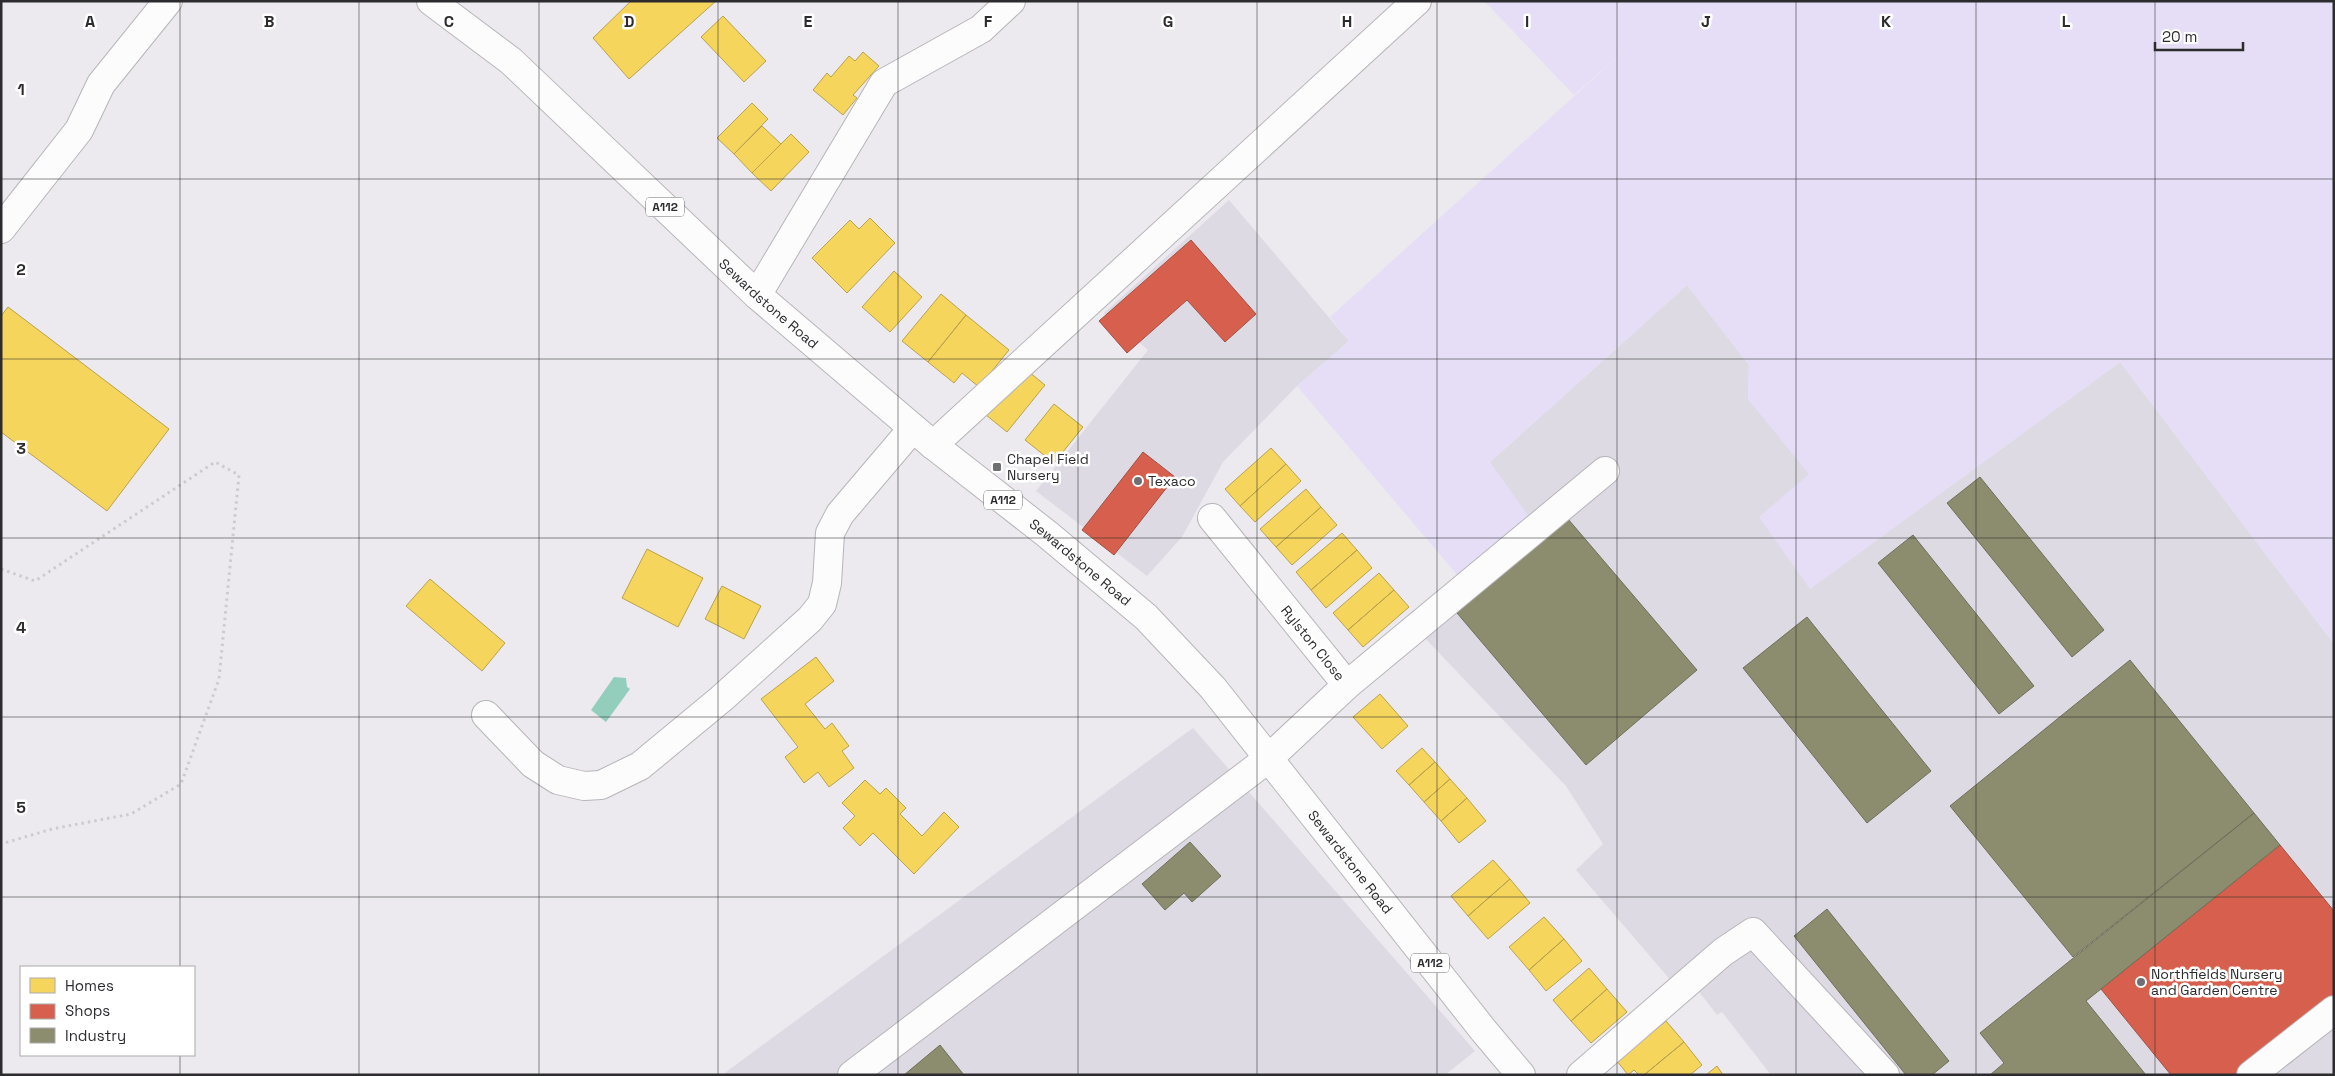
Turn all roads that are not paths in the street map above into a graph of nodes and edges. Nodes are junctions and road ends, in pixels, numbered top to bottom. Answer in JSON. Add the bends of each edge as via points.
{"nodes":[{"id":1,"x":168,"y":1,"type":"edge"},
{"id":2,"x":431,"y":1,"type":"edge"},
{"id":3,"x":1011,"y":1,"type":"edge"},
{"id":4,"x":1416,"y":1,"type":"edge"},
{"id":5,"x":1,"y":229,"type":"edge"},
{"id":6,"x":757,"y":295,"type":"junction"},
{"id":7,"x":923,"y":437,"type":"junction"},
{"id":8,"x":1605,"y":471,"type":"dead end"},
{"id":9,"x":1212,"y":518,"type":"dead end"},
{"id":10,"x":1347,"y":685,"type":"junction"},
{"id":11,"x":486,"y":715,"type":"dead end"},
{"id":12,"x":1269,"y":758,"type":"junction"},
{"id":13,"x":2334,"y":1010,"type":"edge"},
{"id":14,"x":852,"y":1075,"type":"edge"},
{"id":15,"x":1521,"y":1075,"type":"edge"},
{"id":16,"x":1581,"y":1075,"type":"edge"},
{"id":17,"x":1885,"y":1075,"type":"edge"},
{"id":18,"x":2251,"y":1075,"type":"edge"}],
"edges":[{"from":1,"to":5,"type":"main road","via":[[101,84],[78,130]]},
{"from":2,"to":6,"type":"main road","name":"Sewardstone Road","number":"A112","via":[[511,61]]},
{"from":3,"to":6,"type":"main road","via":[[981,29],[884,83]]},
{"from":4,"to":7,"type":"main road"},
{"from":6,"to":7,"type":"main road","name":"Sewardstone Road","number":"A112"},
{"from":7,"to":11,"type":"main road","via":[[840,514],[830,533],[827,583],[822,604],[810,619],[640,766],[601,785],[584,786],[558,780],[532,764]]},
{"from":7,"to":12,"type":"main road","name":"Sewardstone Road","number":"A112","via":[[1047,534],[1146,618],[1213,688]]},
{"from":8,"to":10,"type":"main road"},
{"from":9,"to":10,"type":"main road","name":"Rylston Close"},
{"from":10,"to":12,"type":"main road","name":"Rylston Close"},
{"from":12,"to":14,"type":"main road","name":"Rylston Close"},
{"from":12,"to":15,"type":"main road","name":"Sewardstone Road","number":"A112"},
{"from":13,"to":18,"type":"main road"},
{"from":16,"to":17,"type":"main road","via":[[1723,952],[1753,932]]}]}
